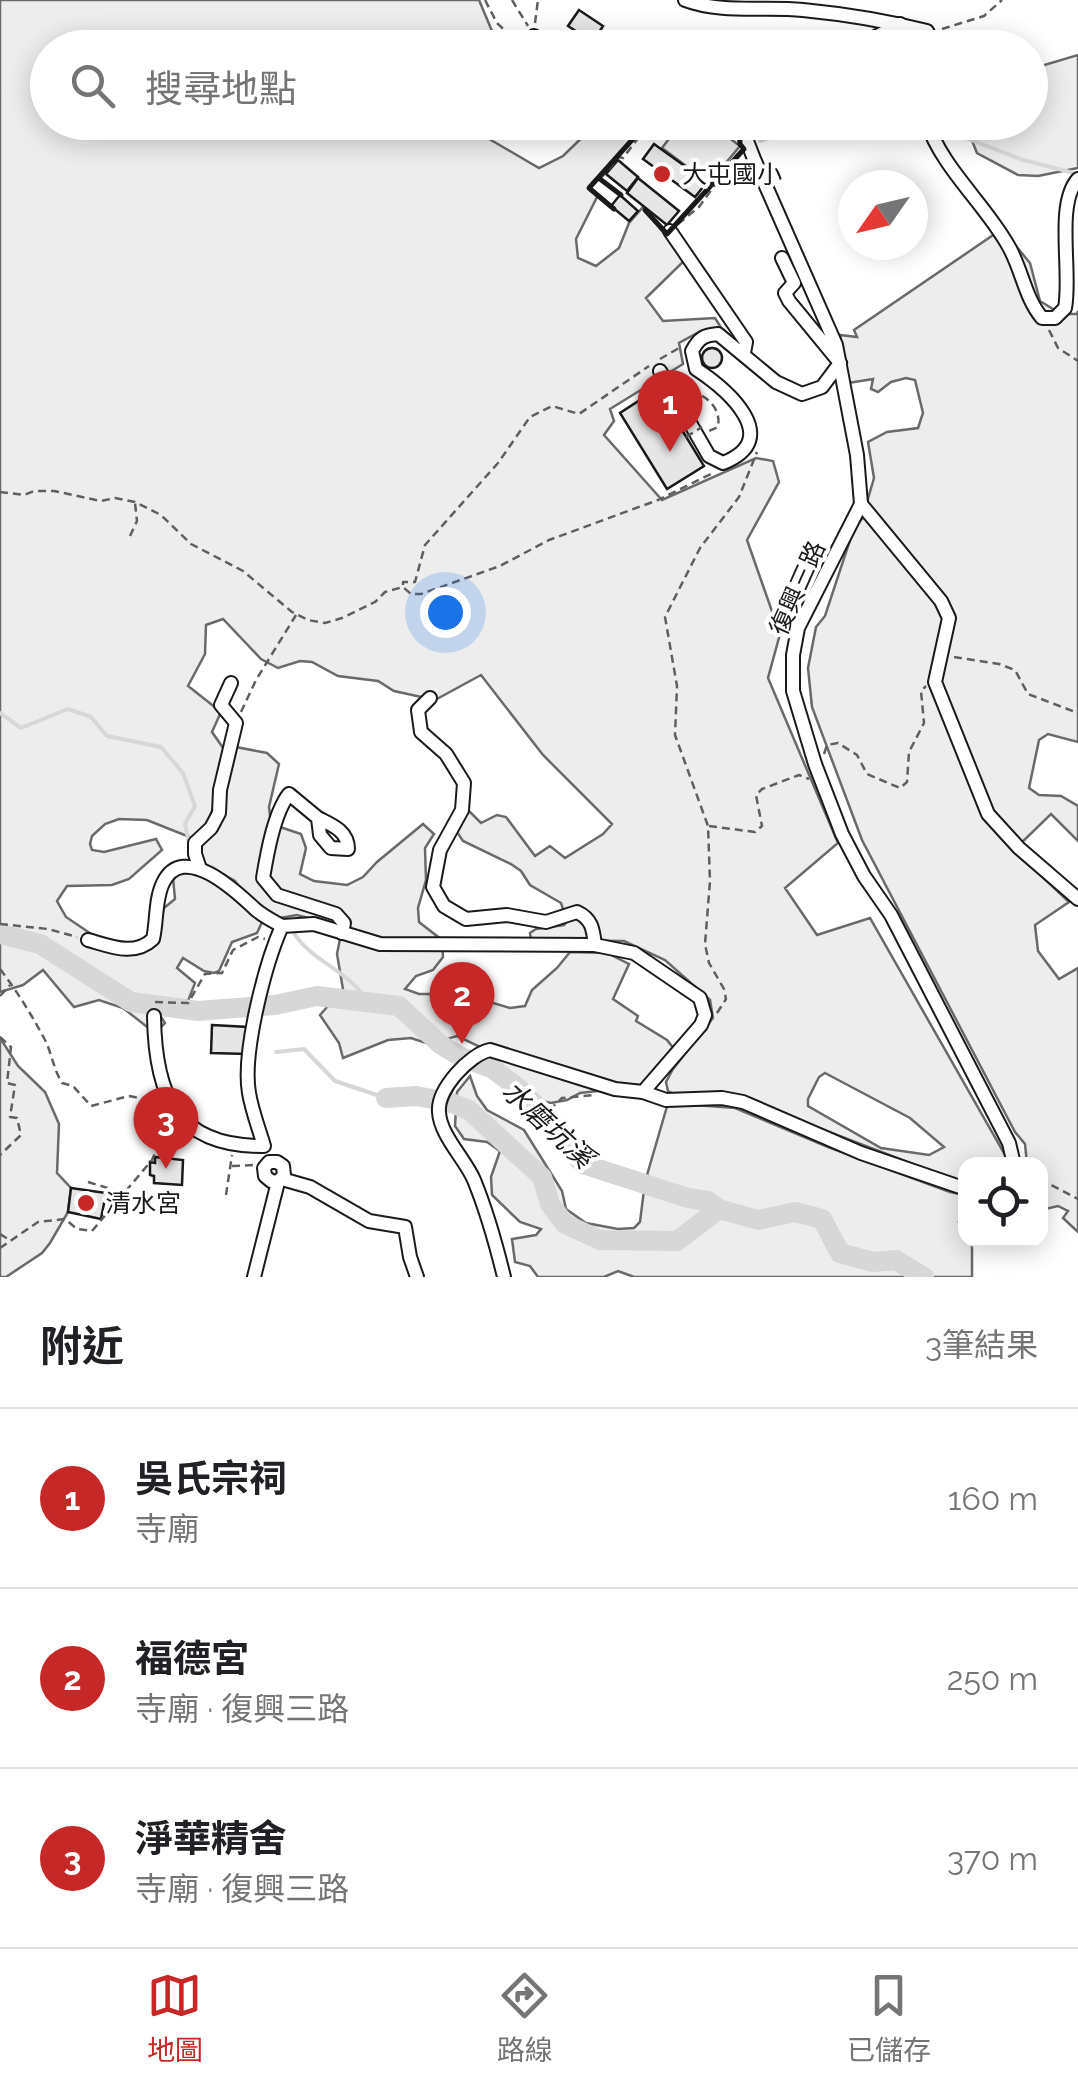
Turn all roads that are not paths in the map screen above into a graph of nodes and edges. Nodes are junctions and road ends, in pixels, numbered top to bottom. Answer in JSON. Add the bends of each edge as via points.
{"nodes":[{"id":1,"x":685,"y":0,"type":"edge"},
{"id":2,"x":900,"y":24,"type":"junction"},
{"id":3,"x":888,"y":30,"type":"edge"},
{"id":4,"x":924,"y":30,"type":"edge"},
{"id":5,"x":747,"y":140,"type":"edge"},
{"id":6,"x":934,"y":140,"type":"edge"},
{"id":7,"x":1078,"y":179,"type":"edge"},
{"id":8,"x":670,"y":231,"type":"road end"},
{"id":9,"x":782,"y":258,"type":"dead end"},
{"id":10,"x":744,"y":353,"type":"junction"},
{"id":11,"x":840,"y":363,"type":"junction"},
{"id":12,"x":660,"y":371,"type":"dead end"},
{"id":13,"x":861,"y":504,"type":"junction"},
{"id":14,"x":230,"y":683,"type":"dead end"},
{"id":15,"x":430,"y":698,"type":"dead end"},
{"id":16,"x":318,"y":818,"type":"dead end"},
{"id":17,"x":198,"y":864,"type":"junction"},
{"id":18,"x":1078,"y":899,"type":"edge"},
{"id":19,"x":282,"y":926,"type":"junction"},
{"id":20,"x":342,"y":933,"type":"junction"},
{"id":21,"x":88,"y":940,"type":"road end"},
{"id":22,"x":595,"y":945,"type":"junction"},
{"id":23,"x":154,"y":1016,"type":"dead end"},
{"id":24,"x":643,"y":1092,"type":"junction"},
{"id":25,"x":1012,"y":1157,"type":"edge"},
{"id":26,"x":266,"y":1165,"type":"road end"},
{"id":27,"x":280,"y":1180,"type":"junction"},
{"id":28,"x":958,"y":1186,"type":"edge"},
{"id":29,"x":415,"y":1276,"type":"edge"},
{"id":30,"x":254,"y":1277,"type":"edge"},
{"id":31,"x":504,"y":1277,"type":"edge"}],
"edges":[{"from":1,"to":2,"type":"street"},
{"from":2,"to":3,"type":"street"},
{"from":2,"to":4,"type":"street"},
{"from":5,"to":11,"type":"street"},
{"from":6,"to":7,"type":"street","via":[[1008,245],[1042,318],[1055,318],[1065,308],[1066,204]]},
{"from":8,"to":10,"type":"street","via":[[746,342]]},
{"from":9,"to":11,"type":"street","via":[[794,283],[784,293]]},
{"from":10,"to":11,"type":"street","via":[[776,382],[802,394],[822,387]]},
{"from":10,"to":12,"type":"street","via":[[718,334],[706,335],[692,350],[696,368],[732,396],[751,430],[749,445],[722,463],[709,456]]},
{"from":11,"to":13,"type":"street"},
{"from":13,"to":18,"type":"street","via":[[949,618],[935,682],[988,814]]},
{"from":13,"to":25,"type":"street","name":"復興三路","via":[[798,628],[793,691],[842,834],[891,915]]},
{"from":14,"to":17,"type":"street","via":[[221,704],[236,723],[220,813],[195,843]]},
{"from":15,"to":22,"type":"street","via":[[418,710],[421,732],[457,767],[465,796],[440,850],[433,887],[444,906],[466,919],[507,915],[546,922],[577,912],[586,916]]},
{"from":16,"to":20,"type":"street","via":[[289,794],[262,878],[277,895],[336,914]]},
{"from":17,"to":19,"type":"street"},
{"from":17,"to":21,"type":"street","via":[[164,880],[153,939],[146,945],[120,949]]},
{"from":19,"to":20,"type":"street","via":[[314,924]]},
{"from":19,"to":23,"type":"street","via":[[248,1066],[264,1146],[194,1130],[176,1114],[160,1070]]},
{"from":20,"to":22,"type":"street","via":[[380,944]]},
{"from":22,"to":24,"type":"street","via":[[634,952],[704,1006],[701,1025]]},
{"from":24,"to":28,"type":"street","via":[[666,1100],[743,1102]]},
{"from":24,"to":31,"type":"street","via":[[490,1050],[469,1061],[440,1102],[442,1124],[473,1177]]},
{"from":26,"to":27,"type":"street","via":[[280,1163]]},
{"from":27,"to":29,"type":"street","via":[[310,1187],[368,1221],[406,1227]]},
{"from":27,"to":30,"type":"street"}]}
